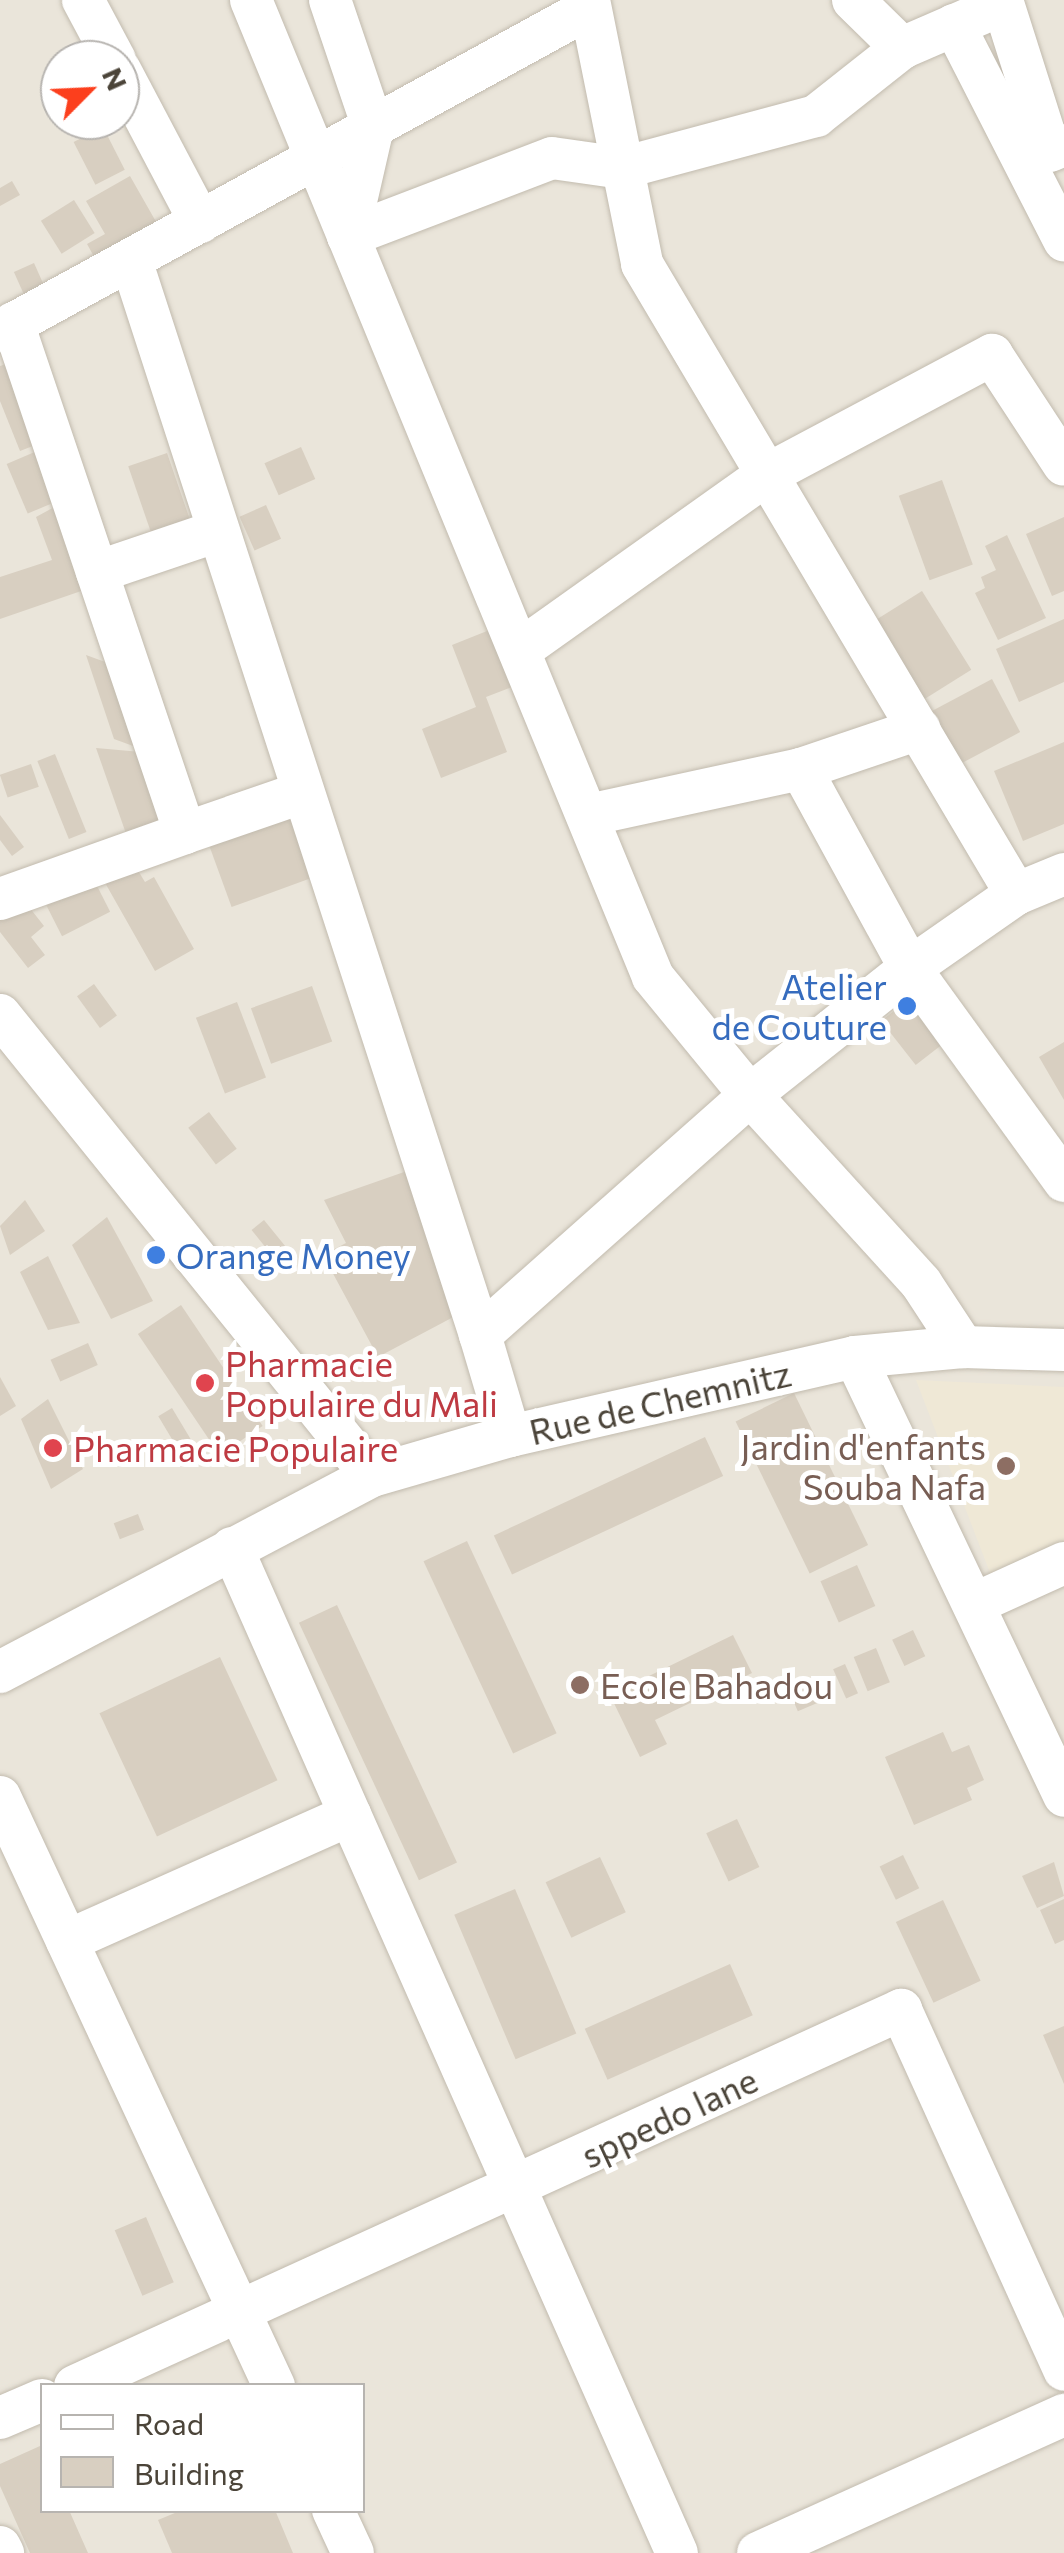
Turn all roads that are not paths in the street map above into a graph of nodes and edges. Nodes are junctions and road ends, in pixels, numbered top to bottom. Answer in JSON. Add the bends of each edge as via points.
{"nodes":[{"id":1,"x":83,"y":0,"type":"edge"},
{"id":2,"x":251,"y":0,"type":"edge"},
{"id":3,"x":330,"y":0,"type":"edge"},
{"id":4,"x":853,"y":0,"type":"edge"},
{"id":5,"x":1002,"y":2,"type":"edge"},
{"id":6,"x":588,"y":4,"type":"edge"},
{"id":7,"x":954,"y":25,"type":"junction"},
{"id":8,"x":104,"y":40,"type":"edge"},
{"id":9,"x":902,"y":48,"type":"junction"},
{"id":10,"x":140,"y":108,"type":"edge"},
{"id":11,"x":374,"y":127,"type":"junction"},
{"id":12,"x":1064,"y":146,"type":"edge"},
{"id":13,"x":314,"y":159,"type":"junction"},
{"id":14,"x":622,"y":168,"type":"junction"},
{"id":15,"x":200,"y":222,"type":"junction"},
{"id":16,"x":348,"y":236,"type":"junction"},
{"id":17,"x":1064,"y":240,"type":"edge"},
{"id":18,"x":130,"y":260,"type":"junction"},
{"id":19,"x":7,"y":327,"type":"edge"},
{"id":20,"x":1064,"y":465,"type":"edge"},
{"id":21,"x":768,"y":474,"type":"junction"},
{"id":22,"x":218,"y":531,"type":"junction"},
{"id":23,"x":97,"y":572,"type":"junction"},
{"id":24,"x":520,"y":650,"type":"junction"},
{"id":25,"x":920,"y":729,"type":"junction"},
{"id":26,"x":802,"y":769,"type":"junction"},
{"id":27,"x":301,"y":793,"type":"junction"},
{"id":28,"x":588,"y":815,"type":"junction"},
{"id":29,"x":185,"y":833,"type":"junction"},
{"id":30,"x":1064,"y":849,"type":"edge"},
{"id":31,"x":1064,"y":874,"type":"edge"},
{"id":32,"x":1012,"y":887,"type":"junction"},
{"id":33,"x":0,"y":898,"type":"edge"},
{"id":34,"x":910,"y":968,"type":"junction"},
{"id":35,"x":0,"y":1015,"type":"edge"},
{"id":36,"x":750,"y":1094,"type":"junction"},
{"id":37,"x":1064,"y":1182,"type":"edge"},
{"id":38,"x":480,"y":1334,"type":"junction"},
{"id":39,"x":964,"y":1346,"type":"junction"},
{"id":40,"x":1064,"y":1350,"type":"edge"},
{"id":41,"x":856,"y":1357,"type":"junction"},
{"id":42,"x":510,"y":1436,"type":"junction"},
{"id":43,"x":372,"y":1476,"type":"junction"},
{"id":44,"x":232,"y":1548,"type":"junction"},
{"id":45,"x":1064,"y":1563,"type":"edge"},
{"id":46,"x":976,"y":1603,"type":"junction"},
{"id":47,"x":0,"y":1672,"type":"edge"},
{"id":48,"x":1064,"y":1796,"type":"edge"},
{"id":49,"x":0,"y":1797,"type":"edge"},
{"id":50,"x":350,"y":1814,"type":"junction"},
{"id":51,"x":67,"y":1940,"type":"junction"},
{"id":52,"x":516,"y":2188,"type":"junction"},
{"id":53,"x":240,"y":2314,"type":"junction"},
{"id":54,"x":1064,"y":2370,"type":"edge"},
{"id":55,"x":82,"y":2383,"type":"edge"},
{"id":56,"x":273,"y":2383,"type":"edge"},
{"id":57,"x":40,"y":2401,"type":"edge"},
{"id":58,"x":1064,"y":2414,"type":"edge"},
{"id":59,"x":0,"y":2418,"type":"edge"},
{"id":60,"x":334,"y":2513,"type":"edge"},
{"id":61,"x":353,"y":2553,"type":"edge"},
{"id":62,"x":677,"y":2553,"type":"edge"},
{"id":63,"x":758,"y":2553,"type":"edge"}],
"edges":[{"from":1,"to":8,"type":"street"},
{"from":2,"to":13,"type":"street"},
{"from":3,"to":11,"type":"street"},
{"from":4,"to":9,"type":"street"},
{"from":5,"to":7,"type":"street"},
{"from":5,"to":12,"type":"street","via":[[1050,151]]},
{"from":6,"to":11,"type":"street"},
{"from":6,"to":14,"type":"street"},
{"from":7,"to":9,"type":"street"},
{"from":7,"to":17,"type":"street"},
{"from":9,"to":14,"type":"street","via":[[816,116]]},
{"from":10,"to":15,"type":"street"},
{"from":11,"to":13,"type":"street"},
{"from":11,"to":16,"type":"street"},
{"from":13,"to":15,"type":"street"},
{"from":13,"to":16,"type":"street"},
{"from":14,"to":16,"type":"street","via":[[552,158]]},
{"from":14,"to":21,"type":"street","via":[[642,264]]},
{"from":15,"to":18,"type":"street"},
{"from":16,"to":24,"type":"street"},
{"from":18,"to":19,"type":"street"},
{"from":18,"to":22,"type":"street"},
{"from":19,"to":23,"type":"street"},
{"from":20,"to":21,"type":"street","via":[[992,355]]},
{"from":21,"to":24,"type":"street"},
{"from":21,"to":25,"type":"street"},
{"from":22,"to":23,"type":"street"},
{"from":22,"to":27,"type":"street"},
{"from":23,"to":29,"type":"street"},
{"from":24,"to":28,"type":"street"},
{"from":25,"to":26,"type":"street"},
{"from":25,"to":32,"type":"street"},
{"from":26,"to":28,"type":"street"},
{"from":26,"to":34,"type":"street"},
{"from":27,"to":29,"type":"street"},
{"from":27,"to":38,"type":"street"},
{"from":28,"to":36,"type":"street","via":[[653,978]]},
{"from":29,"to":33,"type":"street"},
{"from":30,"to":32,"type":"street"},
{"from":31,"to":32,"type":"street"},
{"from":32,"to":34,"type":"street"},
{"from":34,"to":36,"type":"street"},
{"from":34,"to":37,"type":"street"},
{"from":35,"to":43,"type":"street"},
{"from":36,"to":38,"type":"street"},
{"from":36,"to":39,"type":"street","via":[[921,1282]]},
{"from":38,"to":42,"type":"street"},
{"from":39,"to":40,"type":"street","name":"Rue de Chemnitz"},
{"from":39,"to":41,"type":"street","name":"Rue de Chemnitz"},
{"from":41,"to":42,"type":"street","name":"Rue de Chemnitz"},
{"from":41,"to":46,"type":"street"},
{"from":42,"to":43,"type":"street","name":"Rue de Chemnitz"},
{"from":43,"to":44,"type":"street","name":"Rue de Chemnitz"},
{"from":44,"to":47,"type":"street","name":"Rue de Chemnitz"},
{"from":44,"to":50,"type":"street"},
{"from":45,"to":46,"type":"street"},
{"from":46,"to":48,"type":"street"},
{"from":49,"to":51,"type":"street"},
{"from":50,"to":51,"type":"street"},
{"from":50,"to":52,"type":"street"},
{"from":51,"to":53,"type":"street"},
{"from":52,"to":53,"type":"street","name":"sppedo lane"},
{"from":52,"to":54,"type":"street","name":"sppedo lane","via":[[901,2010]]},
{"from":52,"to":62,"type":"street"},
{"from":53,"to":55,"type":"street","name":"sppedo lane"},
{"from":53,"to":56,"type":"street"},
{"from":57,"to":59,"type":"street"},
{"from":58,"to":63,"type":"street"},
{"from":60,"to":61,"type":"street"}]}
